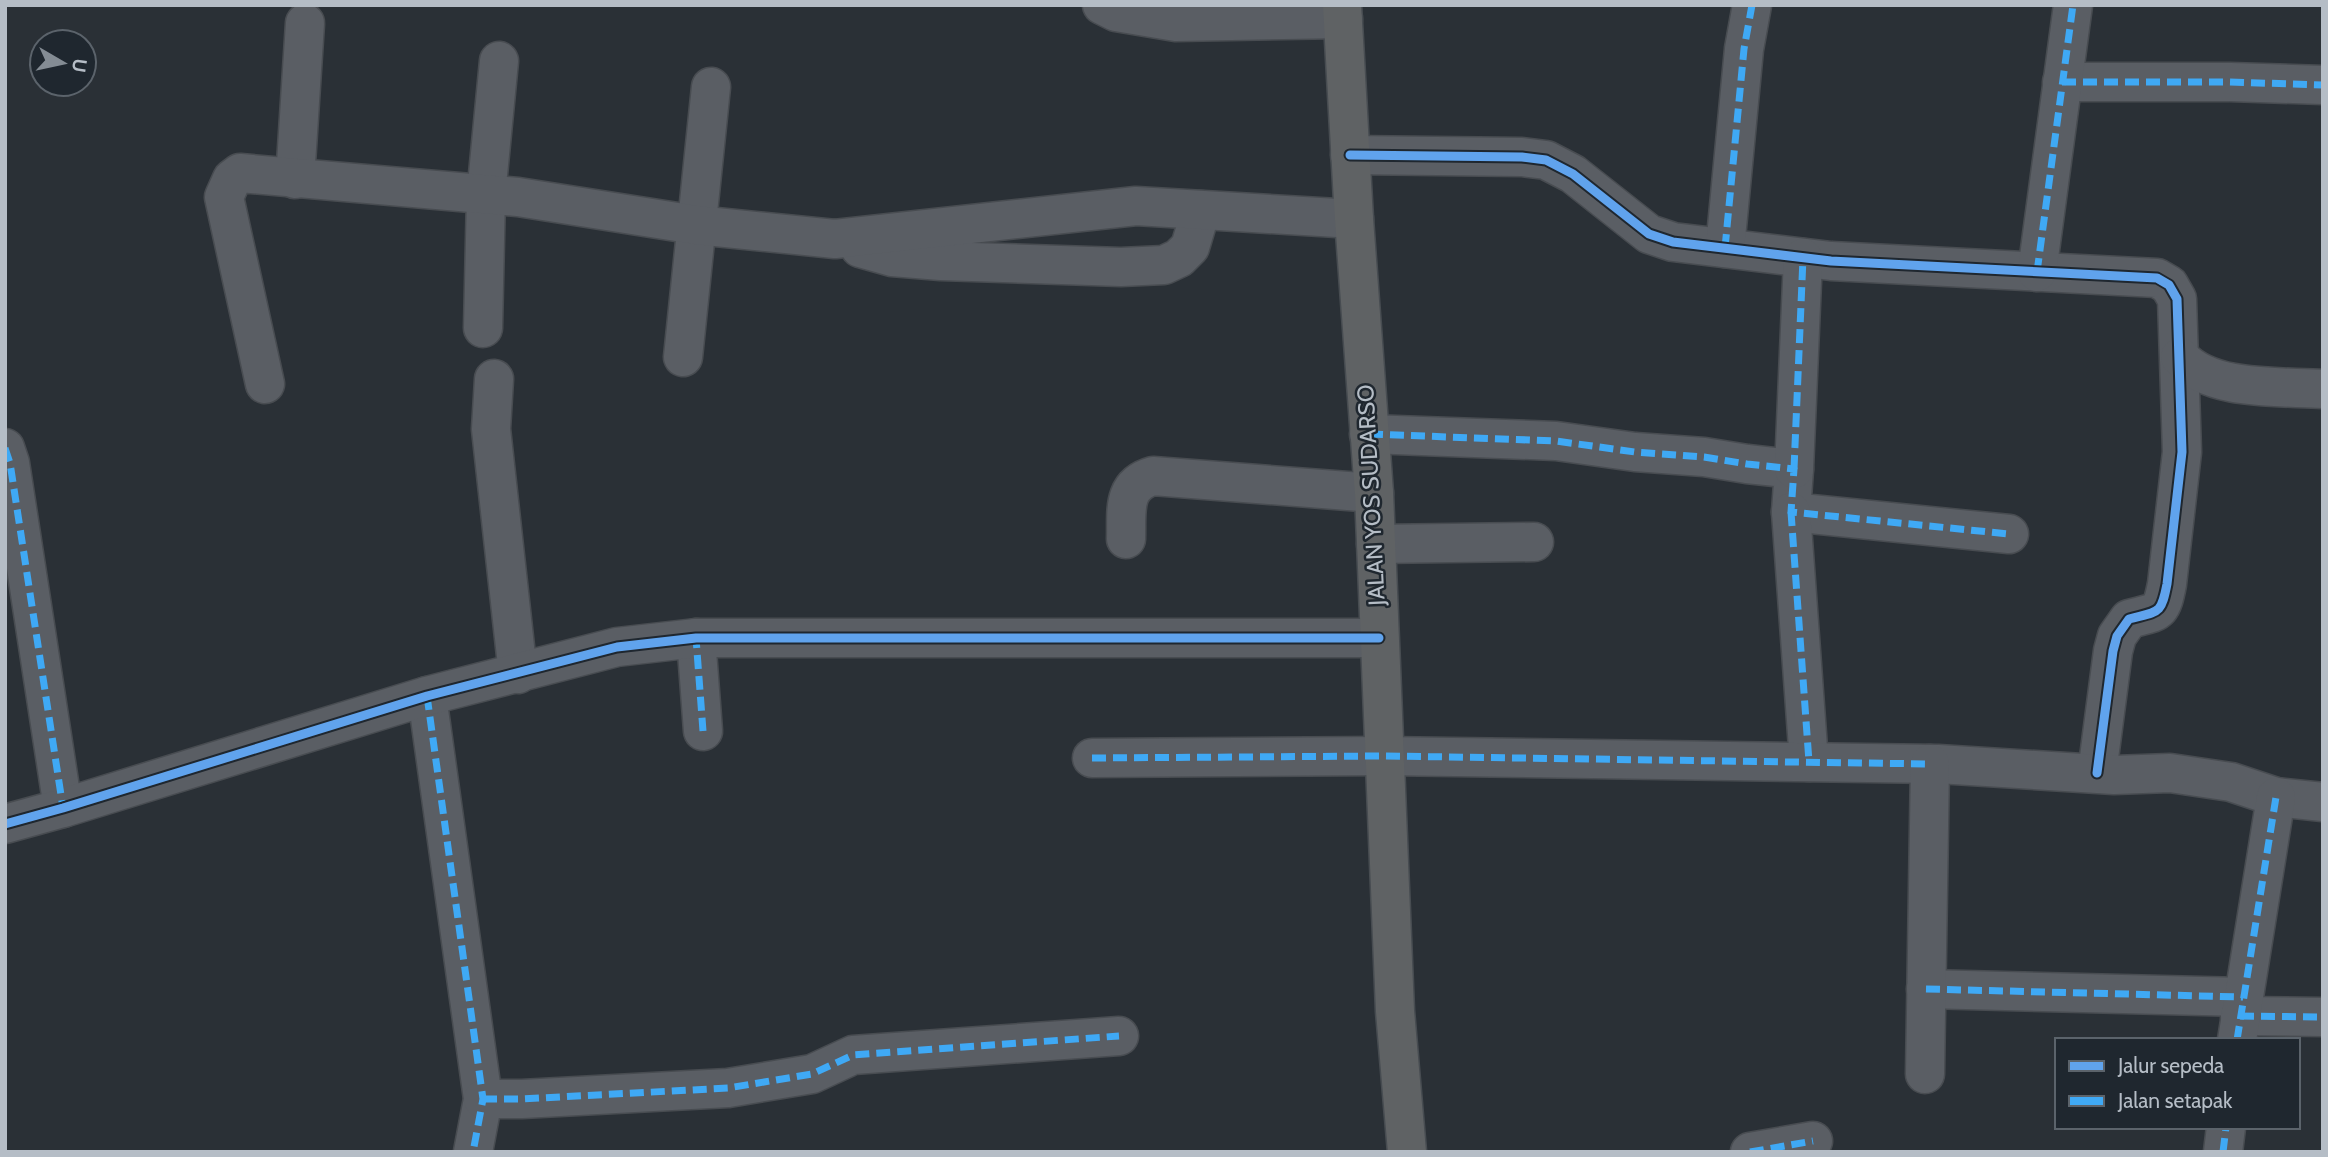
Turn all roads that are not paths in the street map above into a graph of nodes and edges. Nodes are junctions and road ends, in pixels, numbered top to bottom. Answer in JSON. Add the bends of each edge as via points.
{"nodes":[{"id":1,"x":1102,"y":5,"type":"edge"},
{"id":2,"x":1752,"y":5,"type":"edge"},
{"id":3,"x":2073,"y":5,"type":"edge"},
{"id":4,"x":1343,"y":12,"type":"edge"},
{"id":5,"x":305,"y":23,"type":"dead end"},
{"id":6,"x":499,"y":61,"type":"dead end"},
{"id":7,"x":2062,"y":82,"type":"junction"},
{"id":8,"x":2323,"y":85,"type":"edge"},
{"id":9,"x":711,"y":87,"type":"dead end"},
{"id":10,"x":1350,"y":155,"type":"junction"},
{"id":11,"x":295,"y":179,"type":"junction"},
{"id":12,"x":486,"y":195,"type":"junction"},
{"id":13,"x":1201,"y":211,"type":"junction"},
{"id":14,"x":1353,"y":219,"type":"junction"},
{"id":15,"x":696,"y":225,"type":"junction"},
{"id":16,"x":835,"y":239,"type":"junction"},
{"id":17,"x":1725,"y":248,"type":"junction"},
{"id":18,"x":1803,"y":258,"type":"junction"},
{"id":19,"x":2036,"y":271,"type":"junction"},
{"id":20,"x":483,"y":328,"type":"dead end"},
{"id":21,"x":683,"y":357,"type":"dead end"},
{"id":22,"x":2180,"y":357,"type":"junction"},
{"id":23,"x":494,"y":379,"type":"dead end"},
{"id":24,"x":265,"y":384,"type":"dead end"},
{"id":25,"x":2323,"y":389,"type":"edge"},
{"id":26,"x":1368,"y":434,"type":"junction"},
{"id":27,"x":5,"y":448,"type":"edge"},
{"id":28,"x":1794,"y":469,"type":"junction"},
{"id":29,"x":1374,"y":493,"type":"junction"},
{"id":30,"x":1791,"y":512,"type":"junction"},
{"id":31,"x":2009,"y":534,"type":"dead end"},
{"id":32,"x":1126,"y":539,"type":"dead end"},
{"id":33,"x":1534,"y":542,"type":"dead end"},
{"id":34,"x":1376,"y":544,"type":"junction"},
{"id":35,"x":696,"y":638,"type":"junction"},
{"id":36,"x":1379,"y":638,"type":"junction"},
{"id":37,"x":518,"y":674,"type":"junction"},
{"id":38,"x":427,"y":696,"type":"junction"},
{"id":39,"x":703,"y":731,"type":"dead end"},
{"id":40,"x":1383,"y":756,"type":"junction"},
{"id":41,"x":1092,"y":758,"type":"dead end"},
{"id":42,"x":1809,"y":762,"type":"junction"},
{"id":43,"x":1930,"y":764,"type":"junction"},
{"id":44,"x":2097,"y":773,"type":"junction"},
{"id":45,"x":2276,"y":797,"type":"junction"},
{"id":46,"x":2323,"y":802,"type":"edge"},
{"id":47,"x":63,"y":808,"type":"junction"},
{"id":48,"x":5,"y":824,"type":"edge"},
{"id":49,"x":1926,"y":989,"type":"junction"},
{"id":50,"x":2323,"y":1017,"type":"edge"},
{"id":51,"x":2240,"y":1018,"type":"edge"},
{"id":52,"x":1119,"y":1036,"type":"dead end"},
{"id":53,"x":1924,"y":1074,"type":"dead end"},
{"id":54,"x":483,"y":1099,"type":"junction"},
{"id":55,"x":2226,"y":1129,"type":"edge"},
{"id":56,"x":1813,"y":1141,"type":"dead end"},
{"id":57,"x":473,"y":1152,"type":"edge"},
{"id":58,"x":1407,"y":1152,"type":"edge"},
{"id":59,"x":1750,"y":1152,"type":"edge"},
{"id":60,"x":2223,"y":1152,"type":"edge"}],
"edges":[{"from":1,"to":4,"type":"street","via":[[1176,23]]},
{"from":2,"to":17,"type":"street"},
{"from":3,"to":7,"type":"street"},
{"from":4,"to":10,"type":"highway","name":"JALAN YOS SUDARSO"},
{"from":5,"to":11,"type":"street"},
{"from":6,"to":12,"type":"street"},
{"from":7,"to":8,"type":"street"},
{"from":7,"to":19,"type":"street"},
{"from":9,"to":15,"type":"street"},
{"from":10,"to":14,"type":"highway","name":"JALAN YOS SUDARSO"},
{"from":10,"to":17,"type":"street","via":[[1546,160],[1573,174],[1649,234],[1672,242]]},
{"from":11,"to":12,"type":"street"},
{"from":11,"to":24,"type":"street","via":[[240,173],[224,197]]},
{"from":12,"to":15,"type":"street"},
{"from":12,"to":20,"type":"street"},
{"from":13,"to":14,"type":"street"},
{"from":13,"to":16,"type":"street","via":[[1136,206]]},
{"from":13,"to":16,"type":"street","via":[[1190,247],[1164,265],[892,257]]},
{"from":14,"to":26,"type":"highway","name":"JALAN YOS SUDARSO"},
{"from":15,"to":16,"type":"street"},
{"from":15,"to":21,"type":"street"},
{"from":17,"to":18,"type":"street"},
{"from":18,"to":19,"type":"street"},
{"from":18,"to":28,"type":"street"},
{"from":19,"to":22,"type":"street","via":[[2157,278],[2169,285],[2177,299]]},
{"from":22,"to":25,"type":"street","via":[[2190,368],[2229,382]]},
{"from":22,"to":44,"type":"street","via":[[2182,452],[2168,584],[2158,611],[2129,619],[2117,636]]},
{"from":23,"to":37,"type":"street","via":[[491,429]]},
{"from":26,"to":28,"type":"street","via":[[1556,441]]},
{"from":26,"to":29,"type":"highway","name":"JALAN YOS SUDARSO"},
{"from":27,"to":47,"type":"street"},
{"from":28,"to":30,"type":"street"},
{"from":29,"to":32,"type":"street","via":[[1153,476],[1132,488]]},
{"from":29,"to":34,"type":"highway","name":"JALAN YOS SUDARSO"},
{"from":30,"to":31,"type":"street"},
{"from":30,"to":42,"type":"street"},
{"from":33,"to":34,"type":"street"},
{"from":34,"to":36,"type":"highway","name":"JALAN YOS SUDARSO"},
{"from":35,"to":36,"type":"street"},
{"from":35,"to":37,"type":"street","via":[[617,647]]},
{"from":35,"to":39,"type":"street"},
{"from":36,"to":40,"type":"highway","name":"JALAN YOS SUDARSO"},
{"from":37,"to":38,"type":"street"},
{"from":38,"to":47,"type":"street"},
{"from":38,"to":54,"type":"street"},
{"from":40,"to":41,"type":"street"},
{"from":40,"to":42,"type":"street"},
{"from":40,"to":58,"type":"highway","name":"JALAN YOS SUDARSO"},
{"from":42,"to":43,"type":"street"},
{"from":43,"to":44,"type":"street"},
{"from":43,"to":49,"type":"street"},
{"from":44,"to":45,"type":"street","via":[[2170,773],[2231,782]]},
{"from":45,"to":46,"type":"street"},
{"from":45,"to":51,"type":"street"},
{"from":47,"to":48,"type":"street"},
{"from":49,"to":51,"type":"street"},
{"from":49,"to":53,"type":"street"},
{"from":50,"to":51,"type":"street"},
{"from":52,"to":54,"type":"street","via":[[853,1055],[812,1074],[728,1088]]},
{"from":54,"to":57,"type":"street"},
{"from":55,"to":60,"type":"street"},
{"from":56,"to":59,"type":"street"}]}
